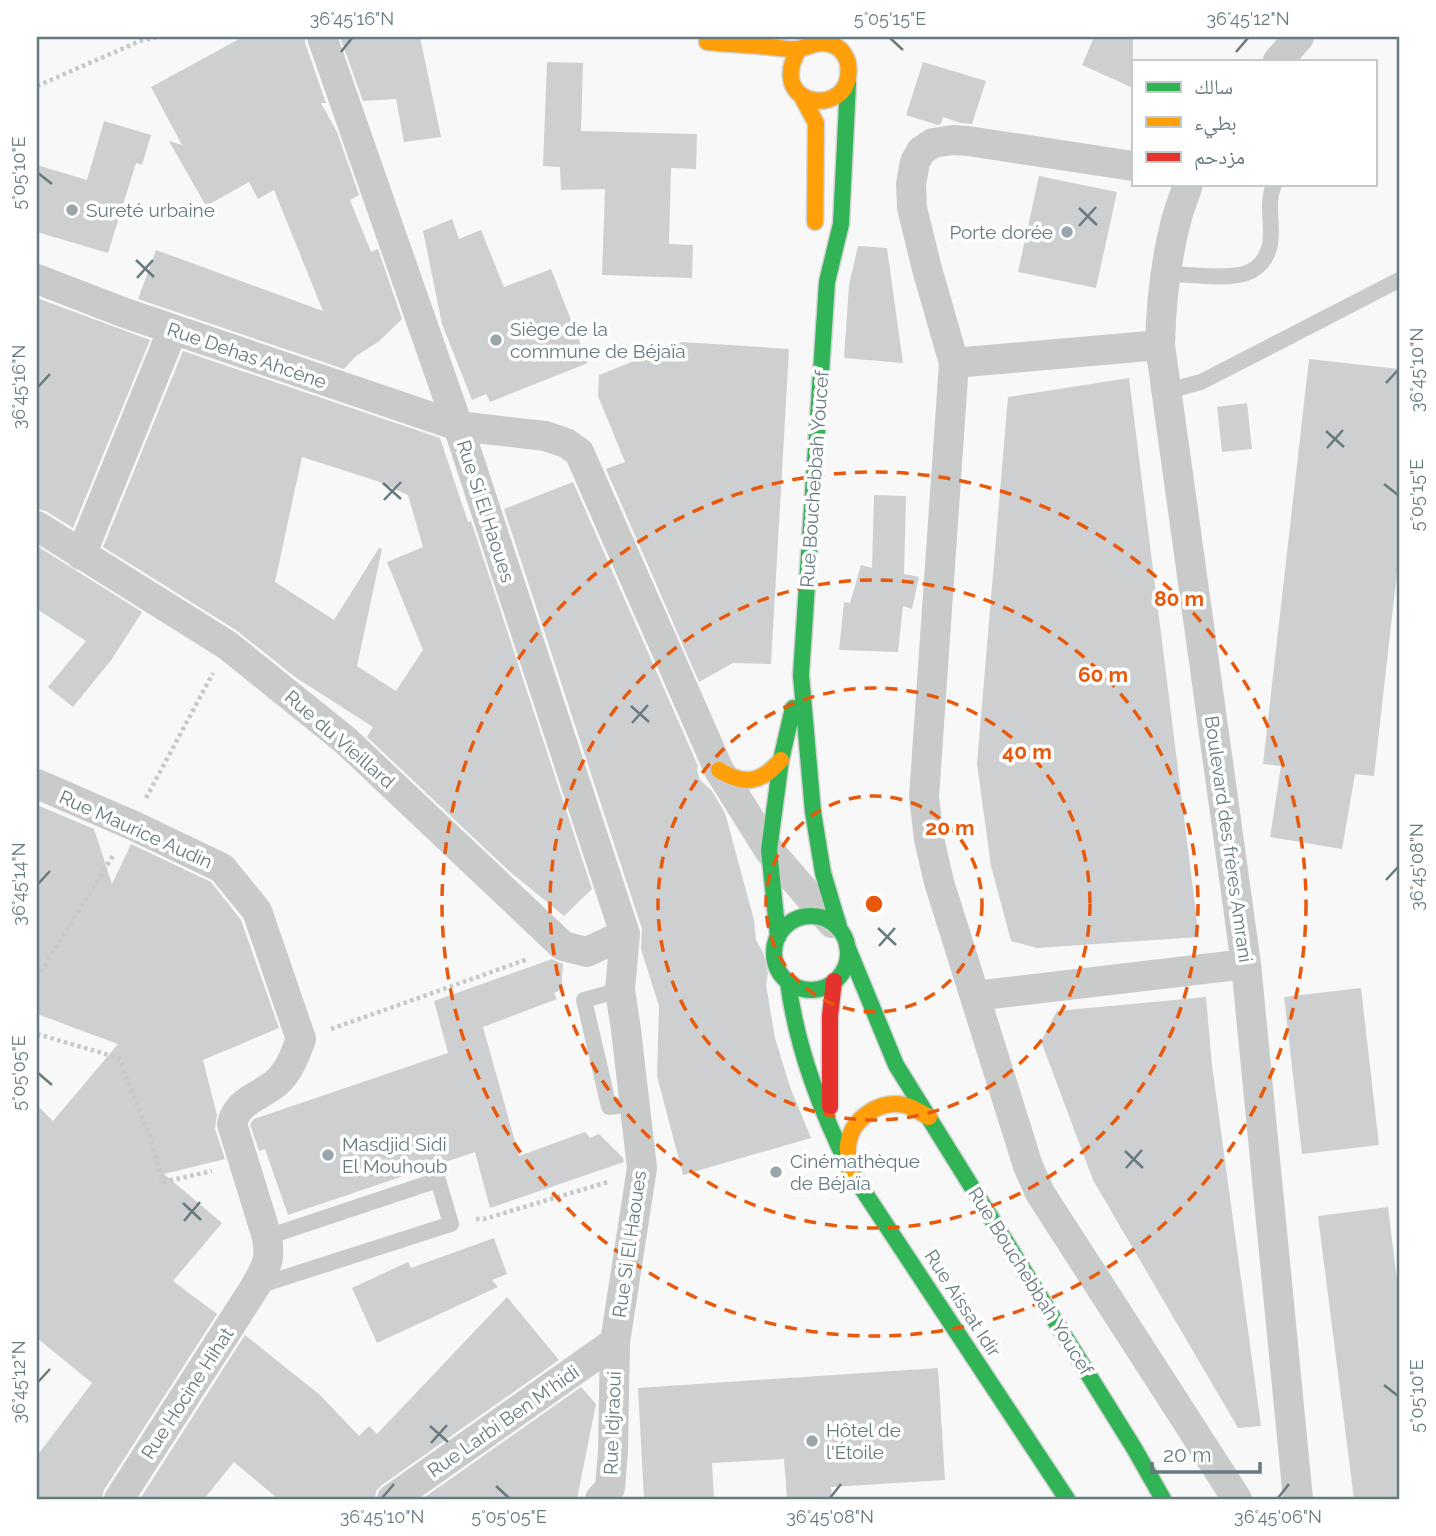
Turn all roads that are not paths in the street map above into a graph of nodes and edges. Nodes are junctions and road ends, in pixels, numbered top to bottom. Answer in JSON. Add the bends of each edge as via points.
{"nodes":[{"id":1,"x":322,"y":37,"type":"edge"},
{"id":2,"x":854,"y":37,"type":"edge"},
{"id":3,"x":1299,"y":37,"type":"edge"},
{"id":4,"x":699,"y":39,"type":"edge"},
{"id":5,"x":800,"y":43,"type":"edge"},
{"id":6,"x":750,"y":47,"type":"edge"},
{"id":7,"x":1279,"y":60,"type":"edge"},
{"id":8,"x":849,"y":76,"type":"junction"},
{"id":9,"x":791,"y":88,"type":"junction"},
{"id":10,"x":1132,"y":166,"type":"edge"},
{"id":11,"x":1187,"y":186,"type":"edge"},
{"id":12,"x":1272,"y":186,"type":"edge"},
{"id":13,"x":1166,"y":274,"type":"junction"},
{"id":14,"x":37,"y":279,"type":"edge"},
{"id":15,"x":1399,"y":280,"type":"edge"},
{"id":16,"x":827,"y":282,"type":"junction"},
{"id":17,"x":173,"y":329,"type":"junction"},
{"id":18,"x":1160,"y":345,"type":"junction"},
{"id":19,"x":954,"y":363,"type":"junction"},
{"id":20,"x":1167,"y":391,"type":"junction"},
{"id":21,"x":458,"y":426,"type":"junction"},
{"id":22,"x":37,"y":526,"type":"edge"},
{"id":23,"x":82,"y":555,"type":"junction"},
{"id":24,"x":800,"y":675,"type":"junction"},
{"id":25,"x":781,"y":760,"type":"junction"},
{"id":26,"x":719,"y":770,"type":"junction"},
{"id":27,"x":37,"y":784,"type":"edge"},
{"id":28,"x":769,"y":850,"type":"junction"},
{"id":29,"x":840,"y":933,"type":"junction"},
{"id":30,"x":625,"y":934,"type":"junction"},
{"id":31,"x":778,"y":937,"type":"junction"},
{"id":32,"x":1246,"y":964,"type":"junction"},
{"id":33,"x":834,"y":981,"type":"junction"},
{"id":34,"x":794,"y":985,"type":"junction"},
{"id":35,"x":975,"y":996,"type":"junction"},
{"id":36,"x":836,"y":1020,"type":"junction"},
{"id":37,"x":874,"y":1049,"type":"dead end"},
{"id":38,"x":896,"y":1065,"type":"junction"},
{"id":39,"x":929,"y":1117,"type":"junction"},
{"id":40,"x":830,"y":1127,"type":"junction"},
{"id":41,"x":851,"y":1172,"type":"junction"},
{"id":42,"x":267,"y":1237,"type":"junction"},
{"id":43,"x":255,"y":1287,"type":"junction"},
{"id":44,"x":615,"y":1342,"type":"junction"},
{"id":45,"x":608,"y":1496,"type":"edge"},
{"id":46,"x":119,"y":1499,"type":"edge"},
{"id":47,"x":392,"y":1499,"type":"edge"},
{"id":48,"x":1067,"y":1499,"type":"edge"},
{"id":49,"x":1163,"y":1499,"type":"edge"},
{"id":50,"x":1237,"y":1499,"type":"edge"},
{"id":51,"x":1298,"y":1499,"type":"edge"}],
"edges":[{"from":1,"to":21,"type":"street","name":"Rue Si El Haoues"},
{"from":2,"to":8,"type":"street","name":"Rue Bouchebbah Youcef"},
{"from":3,"to":7,"type":"street"},
{"from":4,"to":6,"type":"main road"},
{"from":5,"to":6,"type":"main road"},
{"from":5,"to":8,"type":"main road","via":[[824,41],[837,47],[846,57]]},
{"from":5,"to":9,"type":"main road","via":[[791,60]]},
{"from":8,"to":9,"type":"main road","via":[[839,94],[828,101],[814,101]]},
{"from":8,"to":16,"type":"main road","name":"Rue Bouchebbah Youcef","via":[[841,224]]},
{"from":9,"to":16,"type":"main road","name":"Rue Bouchebbah Youcef","via":[[816,123],[815,221]]},
{"from":10,"to":19,"type":"street","via":[[968,141],[933,143],[921,151],[911,184],[912,208]]},
{"from":11,"to":13,"type":"street","name":"Boulevard des frères Amrani"},
{"from":12,"to":13,"type":"lane","via":[[1270,242],[1259,265],[1238,276]]},
{"from":13,"to":18,"type":"street","name":"Boulevard des frères Amrani"},
{"from":14,"to":17,"type":"street","name":"Rue Dehas Ahcène"},
{"from":15,"to":20,"type":"lane","via":[[1200,382]]},
{"from":16,"to":24,"type":"main road","name":"Rue Bouchebbah Youcef"},
{"from":17,"to":21,"type":"street","name":"Rue Dehas Ahcène"},
{"from":17,"to":23,"type":"street"},
{"from":18,"to":19,"type":"street"},
{"from":18,"to":20,"type":"street","name":"Boulevard des frères Amrani"},
{"from":19,"to":35,"type":"street","via":[[924,797],[939,882]]},
{"from":20,"to":32,"type":"street","name":"Boulevard des frères Amrani"},
{"from":21,"to":26,"type":"street","name":"Rue Dehas Ahcène","via":[[545,436],[579,452]]},
{"from":21,"to":30,"type":"street","name":"Rue Si El Haoues"},
{"from":22,"to":23,"type":"street","name":"Rue du Vieillard"},
{"from":23,"to":30,"type":"street","name":"Rue du Vieillard","via":[[227,645],[345,740],[564,946],[587,952]]},
{"from":24,"to":25,"type":"main road","name":"Rue Bouchebbah Youcef"},
{"from":24,"to":29,"type":"main road","name":"Rue Bouchebbah Youcef","via":[[813,812],[823,873]]},
{"from":25,"to":26,"type":"main road","via":[[753,780],[729,777]]},
{"from":25,"to":28,"type":"main road","name":"Rue Bouchebbah Youcef"},
{"from":26,"to":28,"type":"street","name":"Rue Dehas Ahcène"},
{"from":27,"to":42,"type":"street","name":"Rue Maurice Audin","via":[[222,868],[257,911],[301,1040],[294,1060],[277,1082],[241,1107],[232,1124]]},
{"from":28,"to":29,"type":"street","name":"Rue Bouchebbah Youcef"},
{"from":28,"to":31,"type":"main road","name":"Rue Bouchebbah Youcef"},
{"from":29,"to":31,"type":"main road","via":[[821,918],[808,916],[796,919]]},
{"from":29,"to":33,"type":"main road","via":[[845,965]]},
{"from":29,"to":38,"type":"main road","name":"Rue Bouchebbah Youcef"},
{"from":30,"to":44,"type":"street","name":"Rue Si El Haoues","via":[[620,990],[642,1168]]},
{"from":31,"to":34,"type":"main road","via":[[775,961]]},
{"from":32,"to":35,"type":"street"},
{"from":32,"to":51,"type":"street","name":"Boulevard des frères Amrani"},
{"from":33,"to":34,"type":"main road","via":[[808,990]]},
{"from":33,"to":36,"type":"main road","name":"Rue Aissat Idir"},
{"from":34,"to":36,"type":"main road"},
{"from":34,"to":40,"type":"main road","name":"Rue Aissat Idir","via":[[791,1013],[807,1073]]},
{"from":35,"to":50,"type":"street","via":[[1040,1193]]},
{"from":36,"to":40,"type":"main road","name":"Rue Aissat Idir"},
{"from":37,"to":38,"type":"main road","name":"Rue Bouchebbah Youcef"},
{"from":38,"to":39,"type":"main road","name":"Rue Bouchebbah Youcef"},
{"from":39,"to":41,"type":"main road","via":[[903,1105],[887,1105],[860,1118],[848,1144]]},
{"from":39,"to":49,"type":"main road","name":"Rue Bouchebbah Youcef"},
{"from":40,"to":41,"type":"main road","name":"Rue Aissat Idir"},
{"from":41,"to":48,"type":"main road","name":"Rue Aissat Idir"},
{"from":42,"to":43,"type":"street","via":[[270,1253]]},
{"from":42,"to":43,"type":"lane","via":[[438,1180],[451,1224]]},
{"from":43,"to":46,"type":"street","name":"Rue Hocine Hihat"},
{"from":44,"to":45,"type":"street","name":"Rue Idjraoui","via":[[614,1451]]},
{"from":44,"to":47,"type":"street","name":"Rue Larbi Ben M'hidi"}]}
